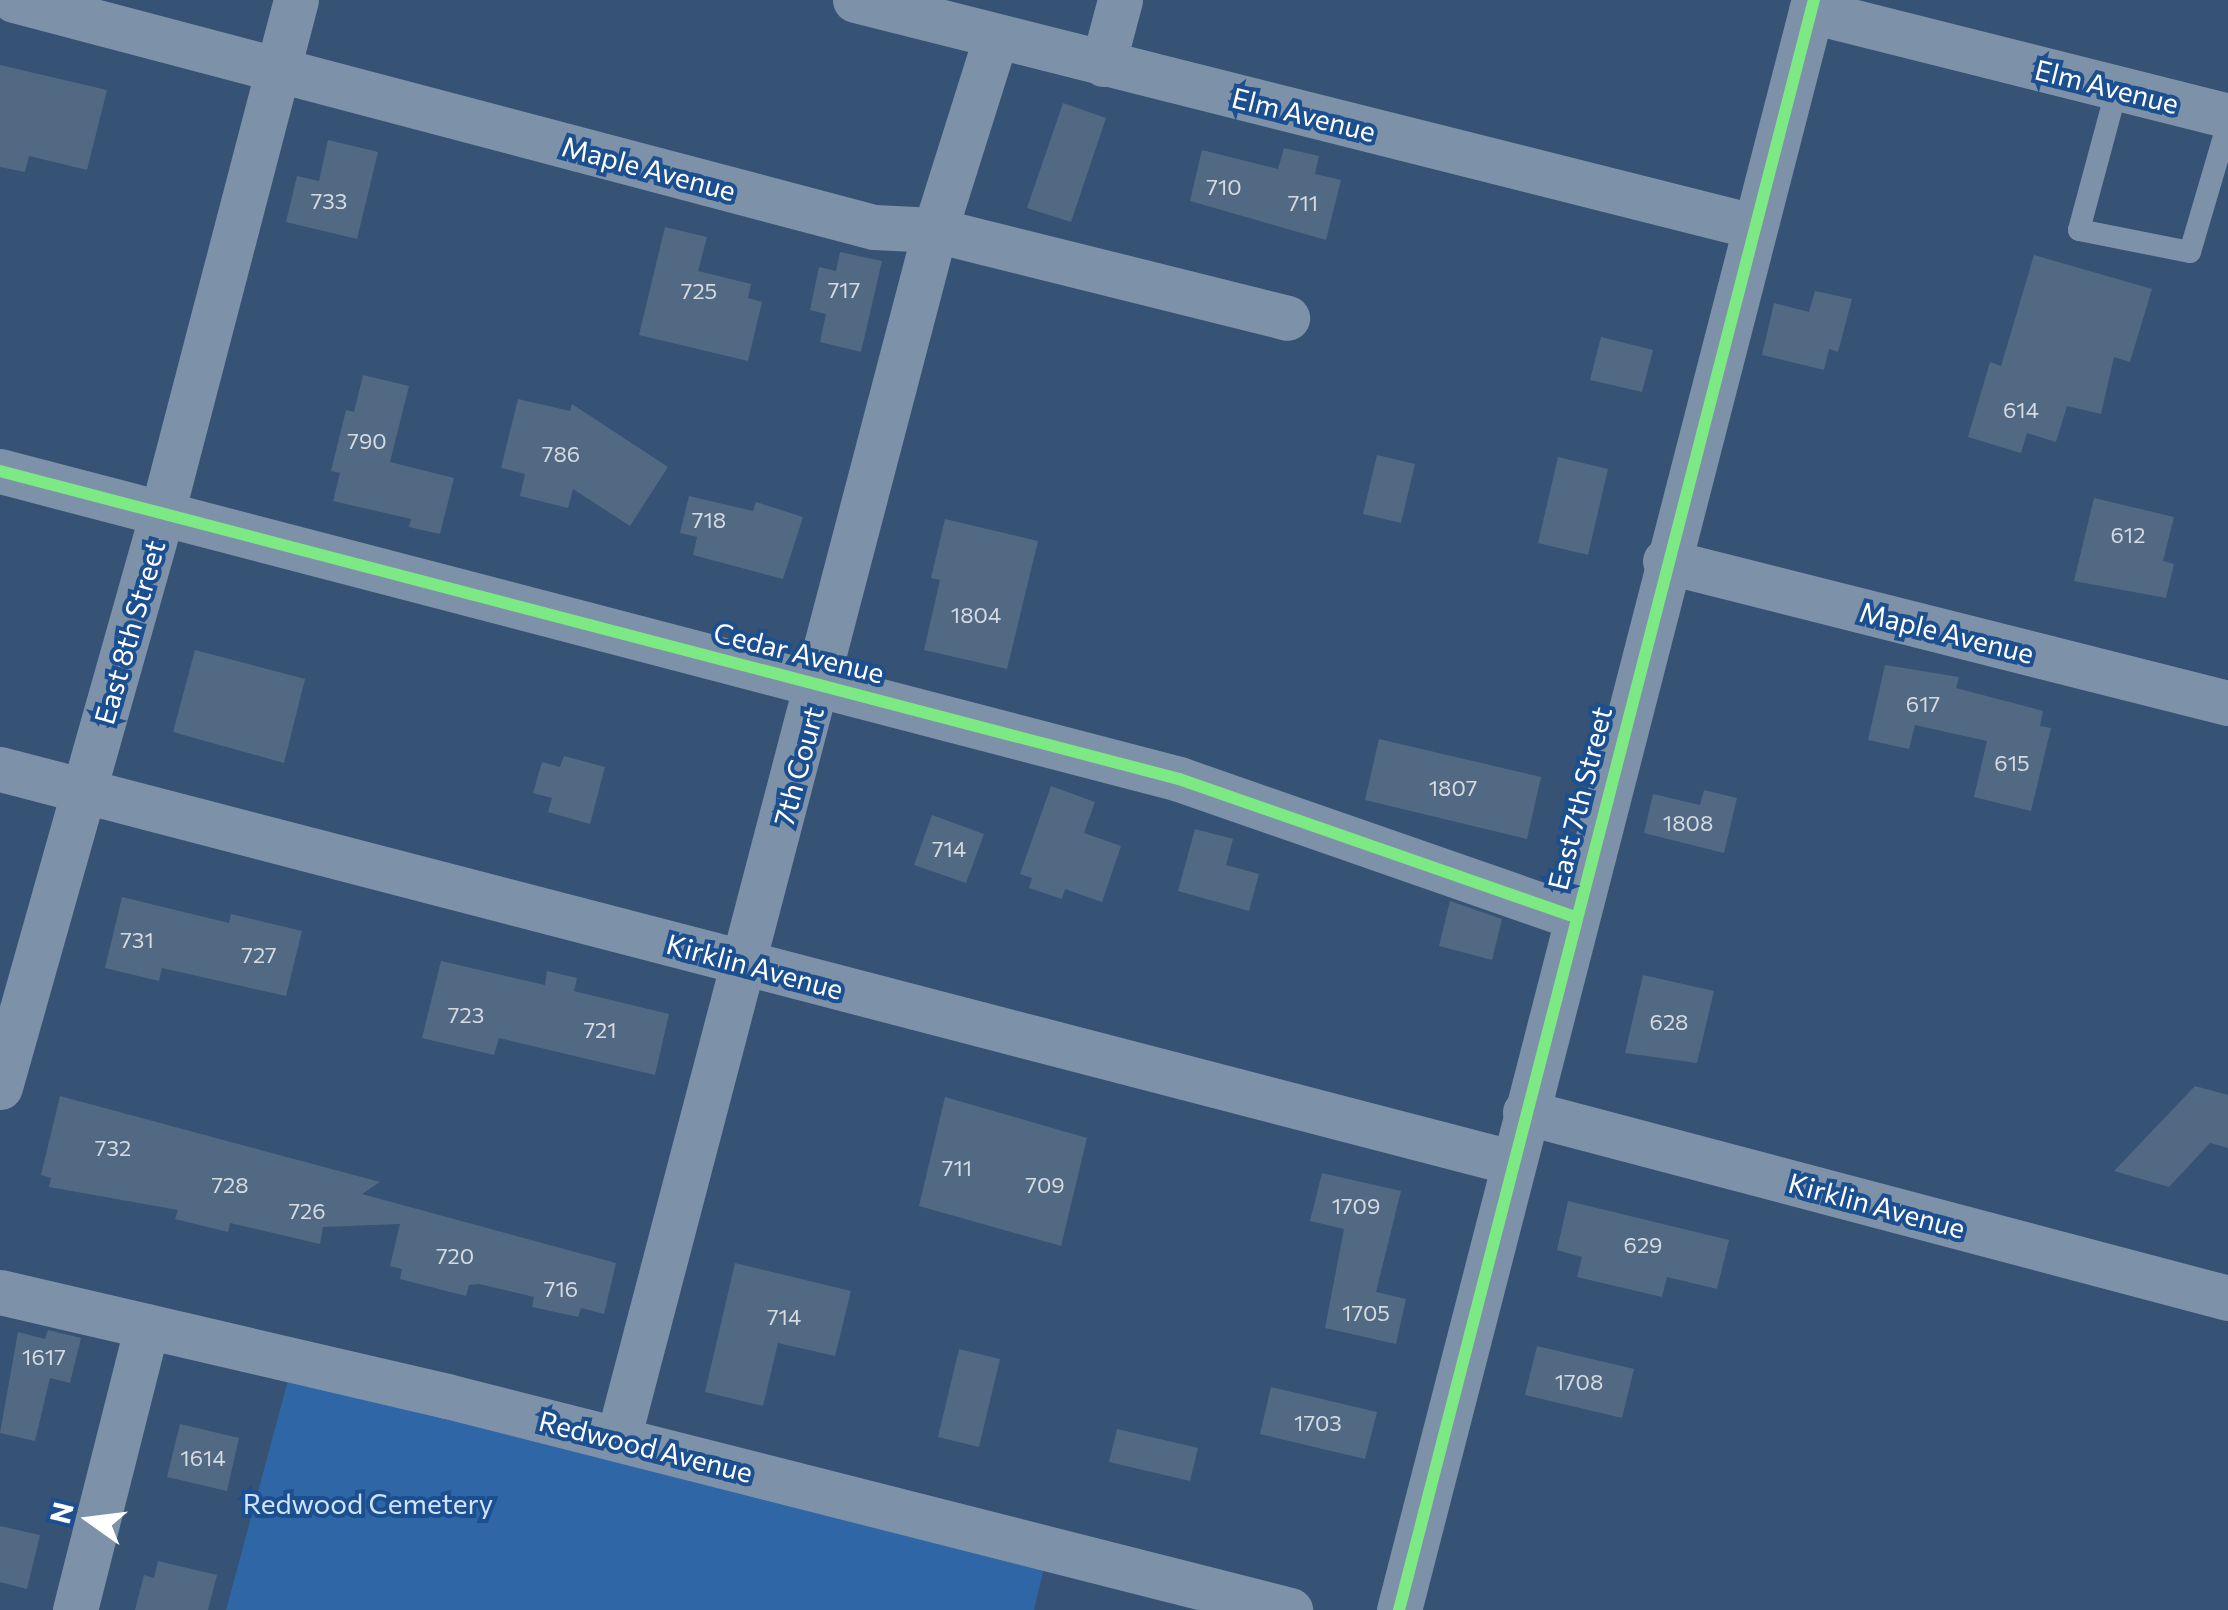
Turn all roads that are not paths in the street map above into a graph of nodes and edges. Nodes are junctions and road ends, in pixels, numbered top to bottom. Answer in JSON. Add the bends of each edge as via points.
{"nodes":[{"id":1,"x":14,"y":0,"type":"edge"},
{"id":2,"x":296,"y":0,"type":"edge"},
{"id":3,"x":855,"y":0,"type":"edge"},
{"id":4,"x":1120,"y":0,"type":"edge"},
{"id":5,"x":1812,"y":5,"type":"edge"},
{"id":6,"x":996,"y":37,"type":"junction"},
{"id":7,"x":1103,"y":64,"type":"junction"},
{"id":8,"x":278,"y":70,"type":"junction"},
{"id":9,"x":2117,"y":88,"type":"junction"},
{"id":10,"x":2228,"y":120,"type":"edge"},
{"id":11,"x":1753,"y":226,"type":"junction"},
{"id":12,"x":935,"y":230,"type":"junction"},
{"id":13,"x":1286,"y":318,"type":"dead end"},
{"id":14,"x":0,"y":471,"type":"edge"},
{"id":15,"x":161,"y":518,"type":"junction"},
{"id":16,"x":1665,"y":561,"type":"junction"},
{"id":17,"x":820,"y":682,"type":"junction"},
{"id":18,"x":2228,"y":703,"type":"edge"},
{"id":19,"x":0,"y":769,"type":"edge"},
{"id":20,"x":85,"y":792,"type":"junction"},
{"id":21,"x":1575,"y":917,"type":"junction"},
{"id":22,"x":745,"y":964,"type":"junction"},
{"id":23,"x":0,"y":1088,"type":"edge"},
{"id":24,"x":1525,"y":1112,"type":"junction"},
{"id":25,"x":1511,"y":1162,"type":"junction"},
{"id":26,"x":0,"y":1292,"type":"edge"},
{"id":27,"x":2228,"y":1298,"type":"edge"},
{"id":28,"x":148,"y":1326,"type":"junction"},
{"id":29,"x":618,"y":1439,"type":"junction"},
{"id":30,"x":75,"y":1610,"type":"edge"},
{"id":31,"x":1290,"y":1610,"type":"edge"},
{"id":32,"x":1398,"y":1610,"type":"edge"}],
"edges":[{"from":1,"to":8,"type":"street","name":"Maple Avenue"},
{"from":2,"to":8,"type":"street","name":"East 8th Street"},
{"from":3,"to":6,"type":"street","name":"Elm Avenue"},
{"from":4,"to":7,"type":"street"},
{"from":5,"to":9,"type":"street","name":"Elm Avenue"},
{"from":5,"to":11,"type":"street","name":"East 7th Street"},
{"from":6,"to":7,"type":"street","name":"Elm Avenue"},
{"from":6,"to":12,"type":"street","name":"7th Court"},
{"from":7,"to":11,"type":"street","name":"Elm Avenue"},
{"from":8,"to":12,"type":"street","name":"Maple Avenue","via":[[874,227]]},
{"from":8,"to":15,"type":"street","name":"East 8th Street"},
{"from":9,"to":10,"type":"street","name":"Elm Avenue"},
{"from":9,"to":10,"type":"lane","via":[[2078,230],[2190,252]]},
{"from":11,"to":16,"type":"street","name":"East 7th Street"},
{"from":12,"to":13,"type":"street","name":"Maple Avenue"},
{"from":12,"to":17,"type":"street","name":"7th Court"},
{"from":14,"to":15,"type":"street","name":"Cedar Avenue"},
{"from":15,"to":17,"type":"street","name":"Cedar Avenue"},
{"from":15,"to":20,"type":"street","name":"East 8th Street"},
{"from":16,"to":18,"type":"street","name":"Maple Avenue"},
{"from":16,"to":21,"type":"street","name":"East 7th Street"},
{"from":17,"to":21,"type":"street","name":"Cedar Avenue","via":[[1178,780]]},
{"from":17,"to":22,"type":"street","name":"7th Court"},
{"from":19,"to":20,"type":"street","name":"Kirklin Avenue"},
{"from":20,"to":22,"type":"street","name":"Kirklin Avenue"},
{"from":20,"to":23,"type":"street","name":"East 8th Street"},
{"from":21,"to":24,"type":"street","name":"East 7th Street"},
{"from":22,"to":25,"type":"street","name":"Kirklin Avenue"},
{"from":22,"to":29,"type":"street","name":"7th Court"},
{"from":24,"to":25,"type":"street","name":"East 7th Street"},
{"from":24,"to":27,"type":"street","name":"Kirklin Avenue"},
{"from":25,"to":32,"type":"street","name":"East 7th Street"},
{"from":26,"to":28,"type":"street","name":"Redwood Avenue"},
{"from":28,"to":29,"type":"street","name":"Redwood Avenue"},
{"from":28,"to":30,"type":"street"},
{"from":29,"to":31,"type":"street","name":"Redwood Avenue"}]}
